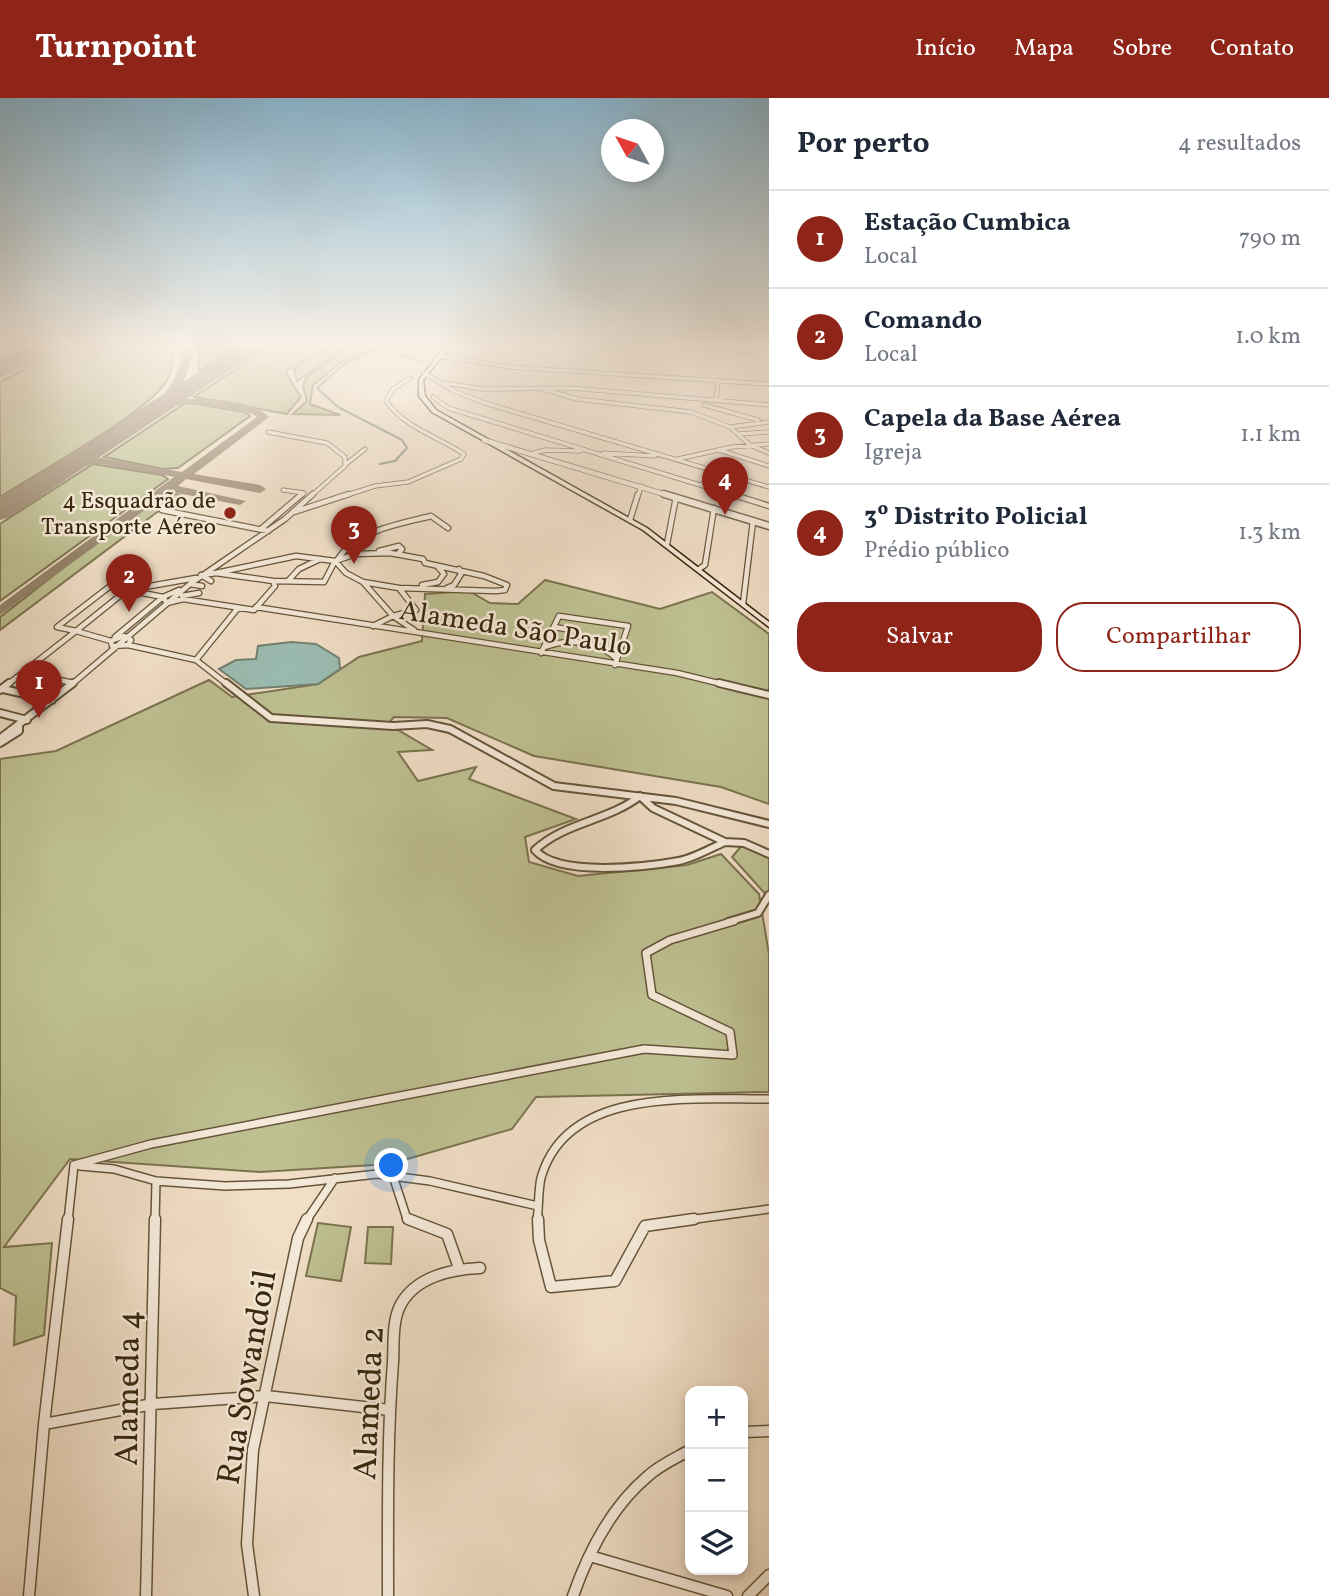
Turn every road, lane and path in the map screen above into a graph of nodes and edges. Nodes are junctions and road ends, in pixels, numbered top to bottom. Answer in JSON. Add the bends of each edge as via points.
{"nodes":[{"id":1,"x":396,"y":415,"type":"edge"},
{"id":2,"x":442,"y":415,"type":"edge"},
{"id":3,"x":470,"y":415,"type":"edge"},
{"id":4,"x":525,"y":415,"type":"edge"},
{"id":5,"x":696,"y":415,"type":"edge"},
{"id":6,"x":737,"y":415,"type":"edge"},
{"id":7,"x":757,"y":415,"type":"edge"},
{"id":8,"x":758,"y":421,"type":"junction"},
{"id":9,"x":769,"y":422,"type":"edge"},
{"id":10,"x":730,"y":427,"type":"junction"},
{"id":11,"x":268,"y":432,"type":"dead end"},
{"id":12,"x":769,"y":432,"type":"edge"},
{"id":13,"x":739,"y":434,"type":"junction"},
{"id":14,"x":484,"y":440,"type":"junction"},
{"id":15,"x":769,"y":444,"type":"edge"},
{"id":16,"x":750,"y":445,"type":"junction"},
{"id":17,"x":365,"y":449,"type":"dead end"},
{"id":18,"x":718,"y":450,"type":"junction"},
{"id":19,"x":591,"y":452,"type":"junction"},
{"id":20,"x":534,"y":453,"type":"junction"},
{"id":21,"x":769,"y":453,"type":"edge"},
{"id":22,"x":345,"y":457,"type":"junction"},
{"id":23,"x":356,"y":457,"type":"junction"},
{"id":24,"x":667,"y":457,"type":"junction"},
{"id":25,"x":676,"y":460,"type":"junction"},
{"id":26,"x":345,"y":466,"type":"junction"},
{"id":27,"x":769,"y":466,"type":"edge"},
{"id":28,"x":721,"y":473,"type":"junction"},
{"id":29,"x":700,"y":485,"type":"junction"},
{"id":30,"x":641,"y":486,"type":"junction"},
{"id":31,"x":769,"y":487,"type":"edge"},
{"id":32,"x":283,"y":490,"type":"dead end"},
{"id":33,"x":676,"y":497,"type":"junction"},
{"id":34,"x":769,"y":506,"type":"edge"},
{"id":35,"x":714,"y":508,"type":"junction"},
{"id":36,"x":162,"y":510,"type":"dead end"},
{"id":37,"x":292,"y":512,"type":"junction"},
{"id":38,"x":630,"y":520,"type":"junction"},
{"id":39,"x":753,"y":521,"type":"junction"},
{"id":40,"x":769,"y":525,"type":"edge"},
{"id":41,"x":448,"y":528,"type":"dead end"},
{"id":42,"x":261,"y":529,"type":"junction"},
{"id":43,"x":268,"y":531,"type":"junction"},
{"id":44,"x":667,"y":544,"type":"junction"},
{"id":45,"x":322,"y":559,"type":"junction"},
{"id":46,"x":337,"y":560,"type":"junction"},
{"id":47,"x":437,"y":566,"type":"junction"},
{"id":48,"x":459,"y":569,"type":"junction"},
{"id":49,"x":699,"y":569,"type":"junction"},
{"id":50,"x":216,"y":573,"type":"junction"},
{"id":51,"x":200,"y":576,"type":"junction"},
{"id":52,"x":211,"y":581,"type":"dead end"},
{"id":53,"x":273,"y":581,"type":"junction"},
{"id":54,"x":288,"y":581,"type":"junction"},
{"id":55,"x":363,"y":582,"type":"junction"},
{"id":56,"x":190,"y":584,"type":"junction"},
{"id":57,"x":202,"y":586,"type":"dead end"},
{"id":58,"x":413,"y":587,"type":"junction"},
{"id":59,"x":399,"y":588,"type":"junction"},
{"id":60,"x":443,"y":589,"type":"junction"},
{"id":61,"x":128,"y":590,"type":"junction"},
{"id":62,"x":199,"y":593,"type":"dead end"},
{"id":63,"x":179,"y":596,"type":"junction"},
{"id":64,"x":165,"y":600,"type":"junction"},
{"id":65,"x":743,"y":604,"type":"junction"},
{"id":66,"x":256,"y":607,"type":"junction"},
{"id":67,"x":238,"y":608,"type":"junction"},
{"id":68,"x":392,"y":616,"type":"junction"},
{"id":69,"x":769,"y":625,"type":"edge"},
{"id":70,"x":373,"y":626,"type":"junction"},
{"id":71,"x":554,"y":627,"type":"junction"},
{"id":72,"x":566,"y":629,"type":"dead end"},
{"id":73,"x":76,"y":631,"type":"junction"},
{"id":74,"x":422,"y":634,"type":"junction"},
{"id":75,"x":127,"y":636,"type":"junction"},
{"id":76,"x":113,"y":639,"type":"junction"},
{"id":77,"x":128,"y":645,"type":"junction"},
{"id":78,"x":115,"y":647,"type":"junction"},
{"id":79,"x":542,"y":650,"type":"junction"},
{"id":80,"x":196,"y":660,"type":"junction"},
{"id":81,"x":616,"y":662,"type":"junction"},
{"id":82,"x":24,"y":672,"type":"junction"},
{"id":83,"x":73,"y":683,"type":"junction"},
{"id":84,"x":1,"y":690,"type":"edge"},
{"id":85,"x":769,"y":695,"type":"edge"},
{"id":86,"x":52,"y":700,"type":"junction"},
{"id":87,"x":0,"y":713,"type":"edge"},
{"id":88,"x":27,"y":720,"type":"junction"},
{"id":89,"x":1,"y":742,"type":"edge"},
{"id":90,"x":640,"y":796,"type":"junction"},
{"id":91,"x":769,"y":824,"type":"edge"},
{"id":92,"x":725,"y":842,"type":"junction"},
{"id":93,"x":769,"y":854,"type":"edge"},
{"id":94,"x":769,"y":895,"type":"edge"},
{"id":95,"x":769,"y":1099,"type":"edge"},
{"id":96,"x":74,"y":1165,"type":"junction"},
{"id":97,"x":393,"y":1176,"type":"junction"},
{"id":98,"x":335,"y":1178,"type":"junction"},
{"id":99,"x":156,"y":1181,"type":"junction"},
{"id":100,"x":538,"y":1206,"type":"junction"},
{"id":101,"x":769,"y":1209,"type":"edge"},
{"id":102,"x":459,"y":1268,"type":"junction"},
{"id":103,"x":480,"y":1268,"type":"dead end"},
{"id":104,"x":266,"y":1396,"type":"junction"},
{"id":105,"x":153,"y":1404,"type":"junction"},
{"id":106,"x":390,"y":1410,"type":"junction"},
{"id":107,"x":44,"y":1424,"type":"junction"},
{"id":108,"x":748,"y":1432,"type":"edge"},
{"id":109,"x":769,"y":1433,"type":"edge"},
{"id":110,"x":685,"y":1453,"type":"edge"},
{"id":111,"x":590,"y":1556,"type":"junction"},
{"id":112,"x":769,"y":1575,"type":"edge"},
{"id":113,"x":29,"y":1596,"type":"edge"},
{"id":114,"x":146,"y":1596,"type":"edge"},
{"id":115,"x":254,"y":1596,"type":"edge"},
{"id":116,"x":388,"y":1596,"type":"edge"},
{"id":117,"x":573,"y":1596,"type":"edge"},
{"id":118,"x":727,"y":1596,"type":"edge"},
{"id":119,"x":748,"y":1596,"type":"edge"}],
"edges":[{"from":1,"to":37,"type":"street","via":[[451,444],[464,454],[461,459],[408,482],[375,486]]},
{"from":2,"to":14,"type":"main road"},
{"from":3,"to":19,"type":"street"},
{"from":4,"to":24,"type":"street"},
{"from":5,"to":10,"type":"street"},
{"from":6,"to":8,"type":"street"},
{"from":7,"to":8,"type":"street"},
{"from":8,"to":9,"type":"street"},
{"from":8,"to":10,"type":"street"},
{"from":10,"to":13,"type":"street"},
{"from":11,"to":22,"type":"street","via":[[327,443]]},
{"from":12,"to":13,"type":"street"},
{"from":13,"to":16,"type":"street"},
{"from":14,"to":20,"type":"street"},
{"from":14,"to":38,"type":"main road"},
{"from":15,"to":16,"type":"street"},
{"from":16,"to":18,"type":"street"},
{"from":16,"to":21,"type":"street"},
{"from":17,"to":23,"type":"street"},
{"from":18,"to":25,"type":"street"},
{"from":18,"to":27,"type":"street"},
{"from":19,"to":20,"type":"street"},
{"from":19,"to":24,"type":"street"},
{"from":19,"to":29,"type":"street"},
{"from":20,"to":30,"type":"street"},
{"from":22,"to":23,"type":"street"},
{"from":22,"to":26,"type":"street"},
{"from":23,"to":26,"type":"street"},
{"from":24,"to":25,"type":"street"},
{"from":25,"to":28,"type":"street"},
{"from":26,"to":37,"type":"street"},
{"from":28,"to":29,"type":"street"},
{"from":28,"to":31,"type":"street"},
{"from":29,"to":34,"type":"street"},
{"from":30,"to":33,"type":"street"},
{"from":30,"to":38,"type":"street"},
{"from":32,"to":42,"type":"street","via":[[303,493]]},
{"from":33,"to":35,"type":"street"},
{"from":33,"to":44,"type":"street"},
{"from":35,"to":39,"type":"street"},
{"from":35,"to":49,"type":"street","via":[[705,565]]},
{"from":36,"to":42,"type":"street"},
{"from":37,"to":43,"type":"street"},
{"from":38,"to":44,"type":"main road"},
{"from":39,"to":40,"type":"street"},
{"from":39,"to":65,"type":"street"},
{"from":41,"to":46,"type":"street","via":[[430,516],[345,547]]},
{"from":42,"to":43,"type":"street"},
{"from":43,"to":51,"type":"street"},
{"from":44,"to":49,"type":"main road"},
{"from":45,"to":46,"type":"street"},
{"from":45,"to":50,"type":"street","via":[[296,556]]},
{"from":45,"to":54,"type":"street","via":[[299,569]]},
{"from":46,"to":47,"type":"street","via":[[394,552]]},
{"from":46,"to":54,"type":"street","via":[[324,582]]},
{"from":46,"to":55,"type":"street","via":[[346,573]]},
{"from":47,"to":48,"type":"street"},
{"from":47,"to":58,"type":"street","via":[[444,574],[438,582]]},
{"from":48,"to":60,"type":"street","via":[[454,585]]},
{"from":48,"to":60,"type":"street","via":[[502,582],[507,588]]},
{"from":49,"to":65,"type":"main road"},
{"from":50,"to":51,"type":"street"},
{"from":50,"to":53,"type":"street"},
{"from":51,"to":52,"type":"street"},
{"from":51,"to":56,"type":"street"},
{"from":51,"to":61,"type":"street"},
{"from":53,"to":54,"type":"street"},
{"from":53,"to":66,"type":"street","via":[[275,586]]},
{"from":55,"to":59,"type":"street"},
{"from":55,"to":68,"type":"street"},
{"from":56,"to":57,"type":"street"},
{"from":56,"to":63,"type":"street"},
{"from":58,"to":59,"type":"street"},
{"from":58,"to":60,"type":"street"},
{"from":59,"to":68,"type":"street","via":[[416,610]]},
{"from":61,"to":64,"type":"street"},
{"from":61,"to":73,"type":"street"},
{"from":61,"to":73,"type":"street","via":[[109,587],[57,626]]},
{"from":62,"to":63,"type":"street"},
{"from":63,"to":64,"type":"street"},
{"from":63,"to":64,"type":"street"},
{"from":63,"to":67,"type":"street","name":"Alameda São Paulo"},
{"from":64,"to":75,"type":"street"},
{"from":64,"to":76,"type":"street"},
{"from":65,"to":69,"type":"main road"},
{"from":66,"to":67,"type":"street","name":"Alameda São Paulo"},
{"from":66,"to":70,"type":"street","name":"Alameda São Paulo"},
{"from":67,"to":80,"type":"street"},
{"from":68,"to":70,"type":"street"},
{"from":68,"to":74,"type":"street"},
{"from":70,"to":74,"type":"street","name":"Alameda São Paulo"},
{"from":71,"to":72,"type":"street"},
{"from":71,"to":79,"type":"street"},
{"from":71,"to":81,"type":"street","via":[[559,616],[628,626]]},
{"from":73,"to":76,"type":"street"},
{"from":73,"to":82,"type":"street"},
{"from":74,"to":79,"type":"street","name":"Alameda São Paulo"},
{"from":75,"to":76,"type":"street"},
{"from":75,"to":77,"type":"street","via":[[131,640]]},
{"from":75,"to":78,"type":"street"},
{"from":76,"to":78,"type":"street"},
{"from":77,"to":78,"type":"street"},
{"from":77,"to":80,"type":"street"},
{"from":78,"to":83,"type":"street"},
{"from":79,"to":81,"type":"street","name":"Alameda São Paulo"},
{"from":79,"to":81,"type":"street","via":[[571,643],[600,647]]},
{"from":80,"to":90,"type":"street","via":[[271,718],[427,724],[450,729],[554,786]]},
{"from":81,"to":85,"type":"street","name":"Alameda São Paulo"},
{"from":82,"to":83,"type":"street"},
{"from":82,"to":84,"type":"street"},
{"from":83,"to":86,"type":"street"},
{"from":84,"to":86,"type":"street"},
{"from":86,"to":88,"type":"street"},
{"from":87,"to":88,"type":"street"},
{"from":88,"to":89,"type":"street"},
{"from":90,"to":91,"type":"street"},
{"from":90,"to":92,"type":"street","via":[[653,808]]},
{"from":90,"to":92,"type":"street","via":[[626,809],[545,838],[535,850],[541,857],[576,869],[681,861]]},
{"from":92,"to":93,"type":"street","via":[[744,843]]},
{"from":94,"to":96,"type":"street","via":[[758,913],[670,940],[646,953],[652,995],[730,1032],[733,1055],[644,1049],[151,1144]]},
{"from":95,"to":100,"type":"street","via":[[646,1101],[607,1110],[570,1128],[550,1150]]},
{"from":96,"to":99,"type":"street","via":[[114,1169]]},
{"from":96,"to":107,"type":"street"},
{"from":97,"to":98,"type":"street"},
{"from":97,"to":100,"type":"street"},
{"from":97,"to":102,"type":"street","via":[[407,1219],[447,1234]]},
{"from":98,"to":99,"type":"street","via":[[225,1186]]},
{"from":98,"to":104,"type":"street","name":"Rua Sowandoil","via":[[298,1238]]},
{"from":99,"to":105,"type":"street","name":"Alameda 4"},
{"from":100,"to":101,"type":"street","via":[[537,1227],[551,1287],[615,1281],[645,1226]]},
{"from":102,"to":103,"type":"street","name":"Alameda 2"},
{"from":102,"to":106,"type":"street","name":"Alameda 2","via":[[439,1275],[402,1302],[397,1314]]},
{"from":104,"to":105,"type":"street"},
{"from":104,"to":106,"type":"street"},
{"from":104,"to":115,"type":"street","name":"Rua Sowandoil","via":[[253,1450],[247,1544]]},
{"from":105,"to":107,"type":"street"},
{"from":105,"to":114,"type":"street","name":"Alameda 4"},
{"from":106,"to":116,"type":"street","name":"Alameda 2"},
{"from":107,"to":113,"type":"street"},
{"from":108,"to":109,"type":"street"},
{"from":110,"to":111,"type":"street","via":[[645,1478]]},
{"from":111,"to":117,"type":"street"},
{"from":111,"to":118,"type":"street"},
{"from":112,"to":119,"type":"street"}]}
